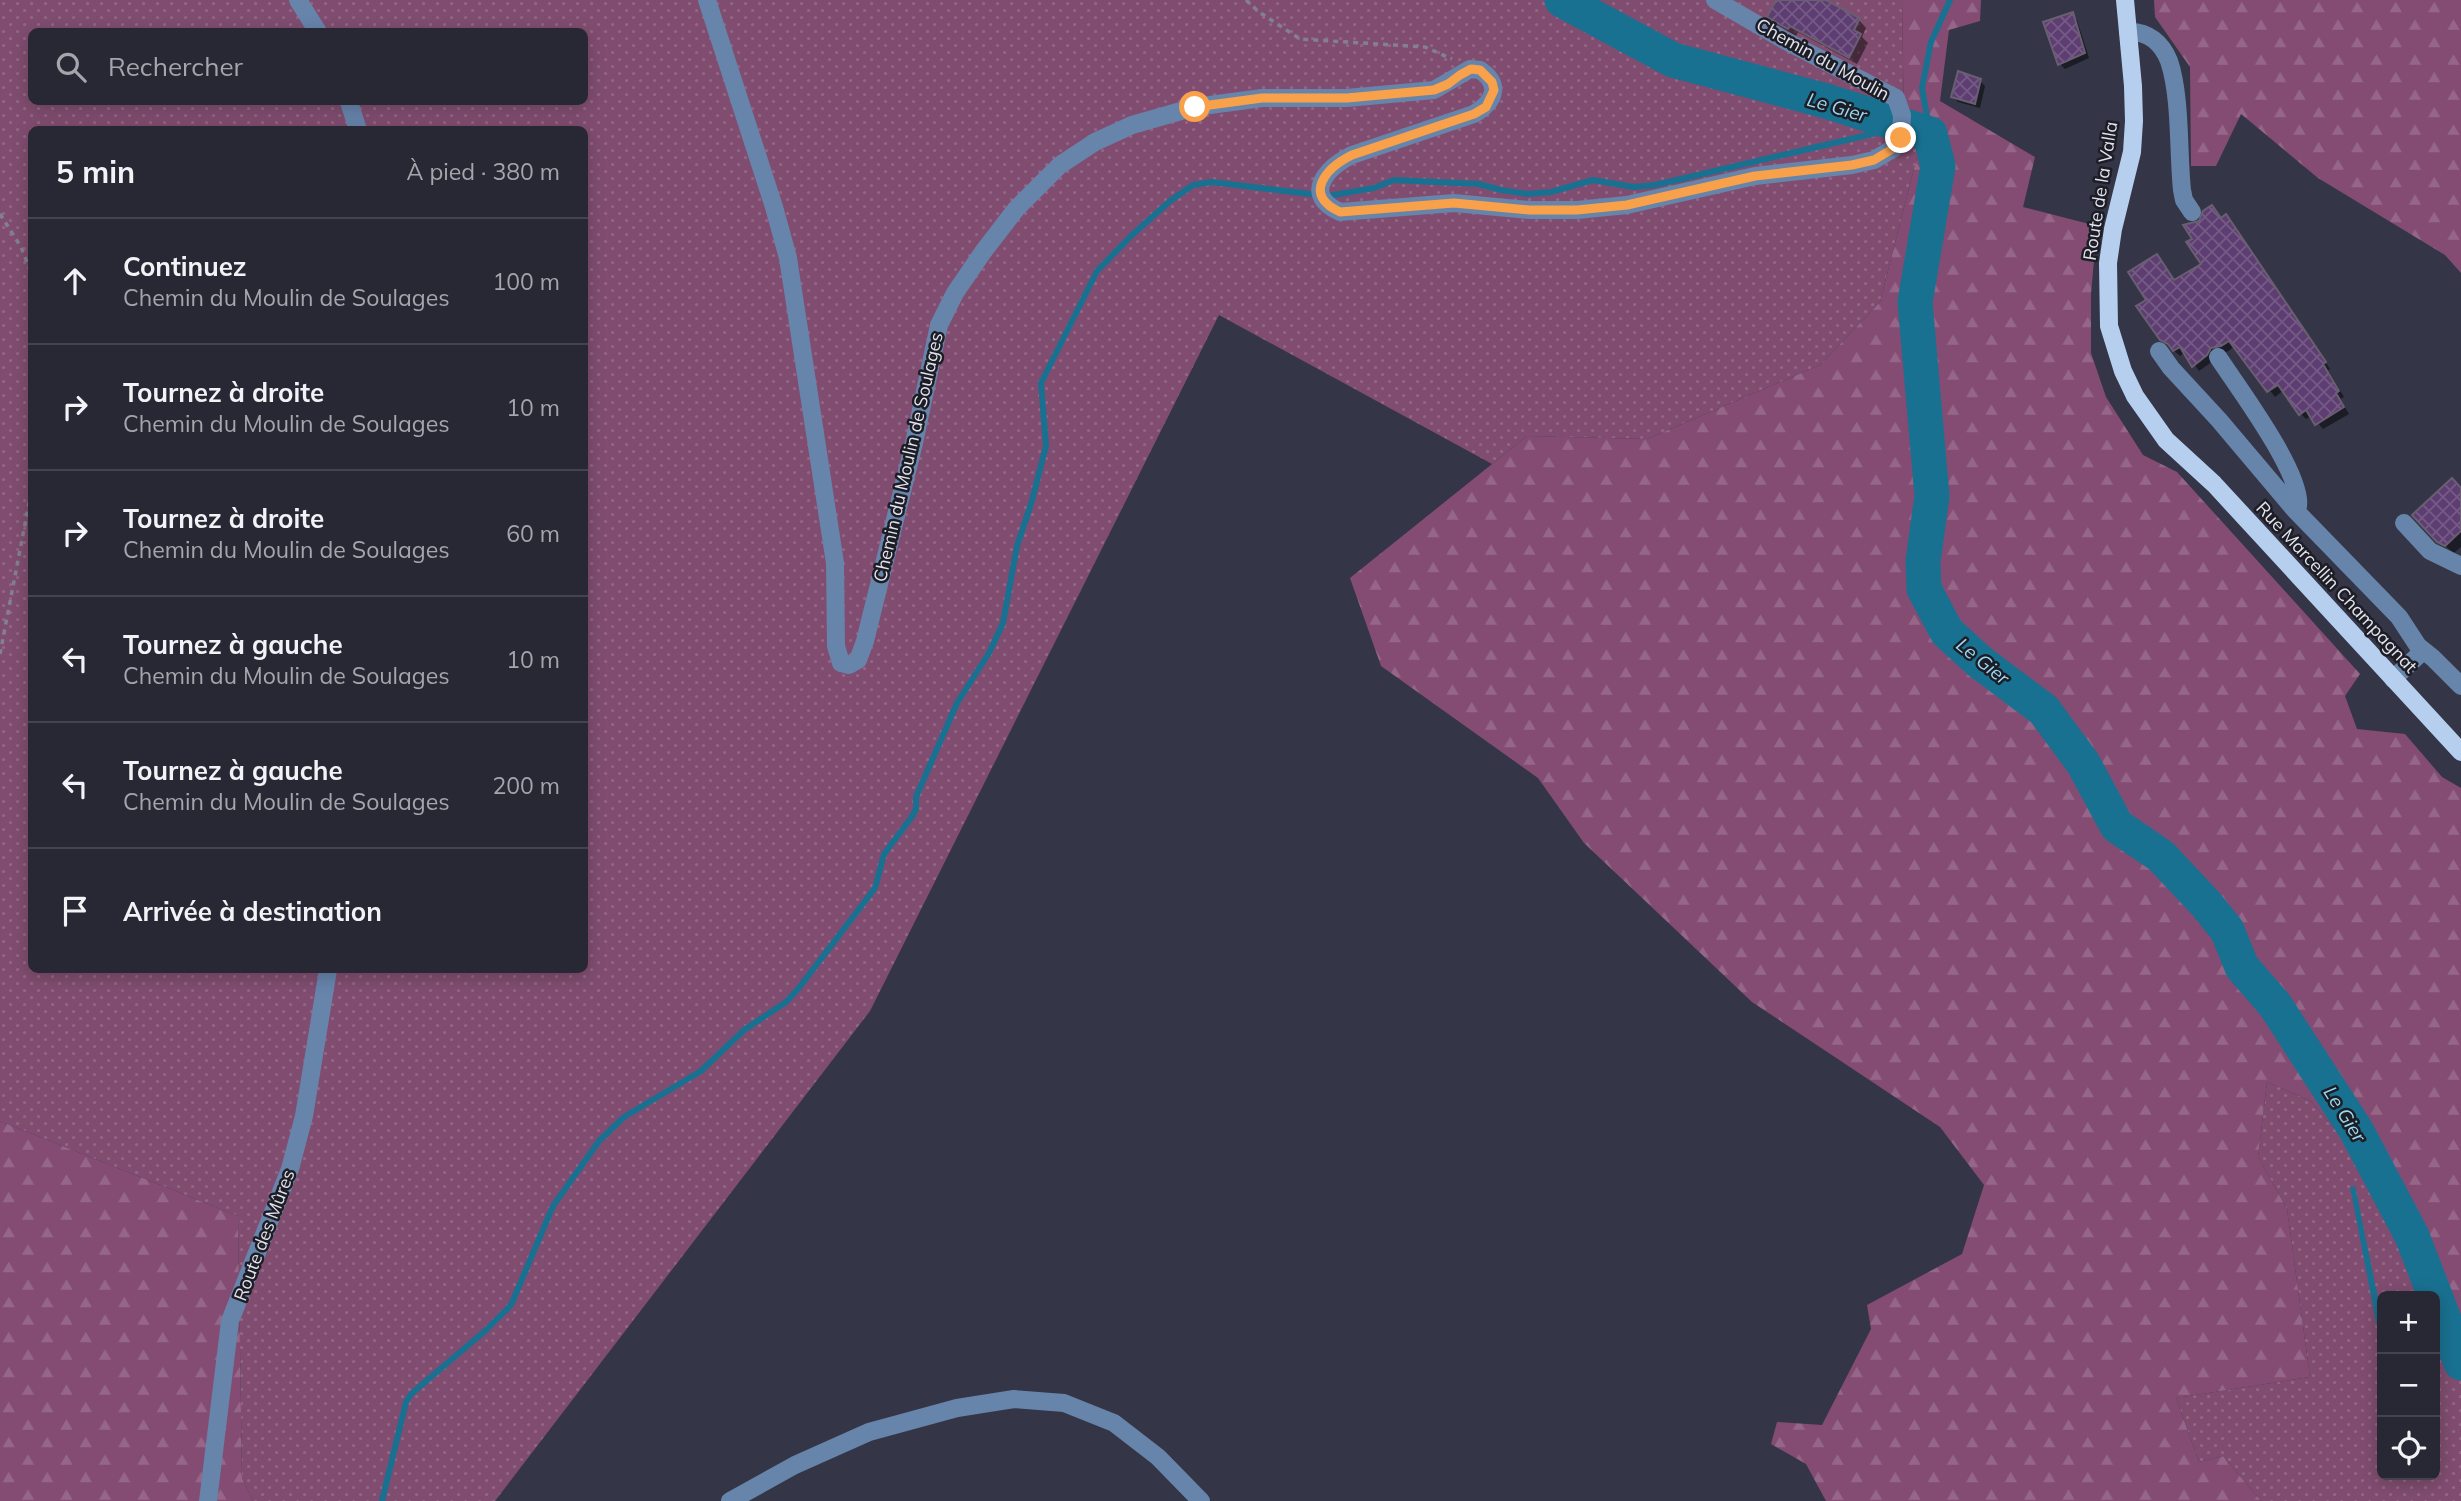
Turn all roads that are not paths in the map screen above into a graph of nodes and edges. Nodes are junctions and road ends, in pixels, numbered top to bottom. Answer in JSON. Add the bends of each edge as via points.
{"nodes":[{"id":1,"x":298,"y":0,"type":"edge"},
{"id":2,"x":707,"y":0,"type":"edge"},
{"id":3,"x":1715,"y":0,"type":"edge"},
{"id":4,"x":2125,"y":0,"type":"edge"},
{"id":5,"x":316,"y":28,"type":"edge"},
{"id":6,"x":2128,"y":32,"type":"junction"},
{"id":7,"x":350,"y":105,"type":"edge"},
{"id":8,"x":357,"y":126,"type":"edge"},
{"id":9,"x":1901,"y":138,"type":"joint"},
{"id":10,"x":2192,"y":212,"type":"dead end"},
{"id":11,"x":2159,"y":351,"type":"dead end"},
{"id":12,"x":2218,"y":357,"type":"dead end"},
{"id":13,"x":2179,"y":453,"type":"joint"},
{"id":14,"x":2295,"y":510,"type":"junction"},
{"id":15,"x":2404,"y":523,"type":"dead end"},
{"id":16,"x":2461,"y":566,"type":"edge"},
{"id":17,"x":2423,"y":651,"type":"junction"},
{"id":18,"x":2457,"y":676,"type":"edge"},
{"id":19,"x":2393,"y":679,"type":"junction"},
{"id":20,"x":2461,"y":752,"type":"edge"},
{"id":21,"x":328,"y":973,"type":"edge"},
{"id":22,"x":208,"y":1501,"type":"edge"},
{"id":23,"x":730,"y":1501,"type":"edge"},
{"id":24,"x":1201,"y":1501,"type":"edge"}],
"edges":[{"from":1,"to":5,"type":"street"},
{"from":2,"to":9,"type":"street","name":"Chemin du Moulin de Soulages","via":[[788,258],[835,563],[836,646],[841,663],[849,665],[858,660],[865,641],[939,325],[955,293],[1016,209],[1060,165],[1095,142],[1132,125],[1195,107],[1262,98],[1347,98],[1434,90],[1471,69],[1487,75],[1494,90],[1486,107],[1335,164],[1321,185],[1323,200],[1340,212],[1454,203],[1529,210],[1627,205],[1755,176],[1874,160]]},
{"from":3,"to":9,"type":"street","name":"Chemin du Moulin","via":[[1896,98],[1902,115]]},
{"from":4,"to":6,"type":"main road","name":"Route de la Valla"},
{"from":6,"to":10,"type":"street","via":[[2151,37],[2169,62],[2182,190]]},
{"from":6,"to":13,"type":"main road","name":"Route de la Valla","via":[[2132,152],[2108,263],[2109,326],[2135,397]]},
{"from":7,"to":8,"type":"street"},
{"from":11,"to":14,"type":"street"},
{"from":12,"to":14,"type":"street","via":[[2292,478],[2299,501]]},
{"from":13,"to":19,"type":"main road","name":"Rue Marcellin Champagnat","via":[[2214,484]]},
{"from":14,"to":17,"type":"street","via":[[2399,617]]},
{"from":15,"to":16,"type":"street","via":[[2430,551]]},
{"from":17,"to":18,"type":"street"},
{"from":17,"to":19,"type":"street"},
{"from":19,"to":20,"type":"main road","name":"Rue Marcellin Champagnat"},
{"from":21,"to":22,"type":"street","name":"Route des Mûres","via":[[304,1116],[290,1169],[230,1321]]},
{"from":23,"to":24,"type":"street","via":[[869,1432],[1014,1398],[1064,1403],[1114,1423],[1158,1457]]}]}
